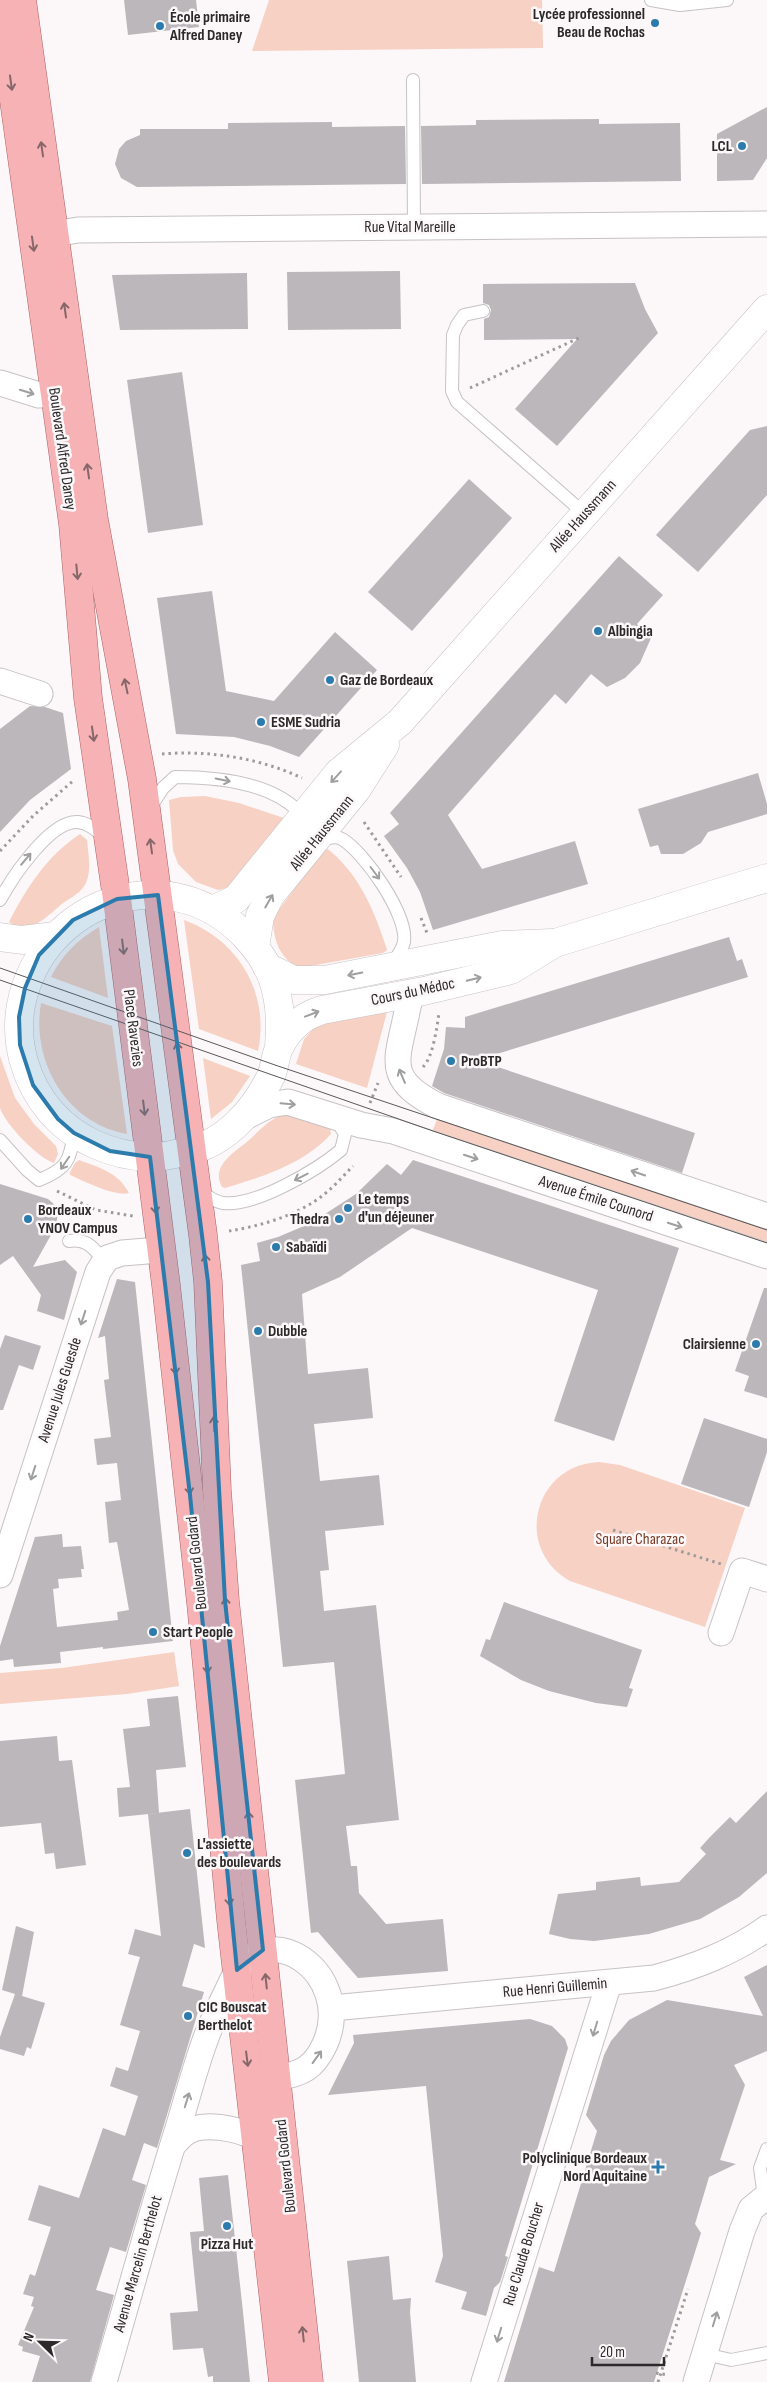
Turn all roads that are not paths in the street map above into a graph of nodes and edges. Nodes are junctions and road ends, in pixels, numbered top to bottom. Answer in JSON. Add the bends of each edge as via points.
{"nodes":[{"id":1,"x":0,"y":0,"type":"edge"},
{"id":2,"x":22,"y":0,"type":"edge"},
{"id":3,"x":651,"y":0,"type":"edge"},
{"id":4,"x":727,"y":0,"type":"edge"},
{"id":5,"x":413,"y":80,"type":"dead end"},
{"id":6,"x":767,"y":224,"type":"edge"},
{"id":7,"x":414,"y":227,"type":"junction"},
{"id":8,"x":54,"y":234,"type":"junction"},
{"id":9,"x":767,"y":309,"type":"edge"},
{"id":10,"x":483,"y":311,"type":"dead end"},
{"id":11,"x":0,"y":383,"type":"edge"},
{"id":12,"x":54,"y":393,"type":"junction"},
{"id":13,"x":585,"y":514,"type":"junction"},
{"id":14,"x":0,"y":681,"type":"edge"},
{"id":15,"x":40,"y":694,"type":"dead end"},
{"id":16,"x":147,"y":815,"type":"junction"},
{"id":17,"x":305,"y":834,"type":"junction"},
{"id":18,"x":108,"y":841,"type":"junction"},
{"id":19,"x":767,"y":878,"type":"edge"},
{"id":20,"x":158,"y":895,"type":"junction"},
{"id":21,"x":117,"y":899,"type":"junction"},
{"id":22,"x":0,"y":900,"type":"edge"},
{"id":23,"x":213,"y":910,"type":"junction"},
{"id":24,"x":1,"y":935,"type":"edge"},
{"id":25,"x":54,"y":936,"type":"junction"},
{"id":26,"x":555,"y":943,"type":"junction"},
{"id":27,"x":261,"y":957,"type":"junction"},
{"id":28,"x":389,"y":967,"type":"junction"},
{"id":29,"x":416,"y":993,"type":"junction"},
{"id":30,"x":0,"y":1018,"type":"edge"},
{"id":31,"x":20,"y":1045,"type":"junction"},
{"id":32,"x":279,"y":1048,"type":"junction"},
{"id":33,"x":332,"y":1116,"type":"junction"},
{"id":34,"x":243,"y":1118,"type":"junction"},
{"id":35,"x":74,"y":1133,"type":"junction"},
{"id":36,"x":0,"y":1140,"type":"edge"},
{"id":37,"x":191,"y":1150,"type":"junction"},
{"id":38,"x":150,"y":1157,"type":"junction"},
{"id":39,"x":196,"y":1188,"type":"junction"},
{"id":40,"x":767,"y":1216,"type":"edge"},
{"id":41,"x":69,"y":1241,"type":"dead end"},
{"id":42,"x":160,"y":1250,"type":"junction"},
{"id":43,"x":767,"y":1256,"type":"edge"},
{"id":44,"x":105,"y":1262,"type":"junction"},
{"id":45,"x":0,"y":1575,"type":"edge"},
{"id":46,"x":767,"y":1579,"type":"edge"},
{"id":47,"x":721,"y":1633,"type":"dead end"},
{"id":48,"x":767,"y":1928,"type":"edge"},
{"id":49,"x":263,"y":1950,"type":"junction"},
{"id":50,"x":237,"y":1970,"type":"junction"},
{"id":51,"x":609,"y":1983,"type":"junction"},
{"id":52,"x":332,"y":2008,"type":"junction"},
{"id":53,"x":276,"y":2078,"type":"junction"},
{"id":54,"x":256,"y":2138,"type":"junction"},
{"id":55,"x":173,"y":2145,"type":"junction"},
{"id":56,"x":767,"y":2149,"type":"edge"},
{"id":57,"x":766,"y":2197,"type":"edge"},
{"id":58,"x":767,"y":2353,"type":"edge"},
{"id":59,"x":705,"y":2354,"type":"junction"},
{"id":60,"x":104,"y":2382,"type":"edge"},
{"id":61,"x":283,"y":2382,"type":"edge"},
{"id":62,"x":309,"y":2382,"type":"edge"},
{"id":63,"x":484,"y":2382,"type":"edge"},
{"id":64,"x":696,"y":2382,"type":"edge"}],
"edges":[{"from":1,"to":12,"type":"main road","name":"Boulevard Alfred Daney","one_way":true},
{"from":8,"to":2,"type":"main road","name":"Boulevard Alfred Daney","one_way":true},
{"from":3,"to":4,"type":"lane","via":[[680,5]]},
{"from":5,"to":7,"type":"lane"},
{"from":6,"to":7,"type":"street","name":"Rue Vital Mareille"},
{"from":7,"to":8,"type":"street","name":"Rue Vital Mareille","via":[[78,230]]},
{"from":16,"to":8,"type":"main road","name":"Boulevard Alfred Daney","one_way":true,"via":[[131,709],[96,528]]},
{"from":9,"to":13,"type":"main road","name":"Allée Haussmann"},
{"from":10,"to":13,"type":"lane","via":[[464,315],[453,335],[452,391],[457,402]]},
{"from":11,"to":12,"type":"street","one_way":true,"via":[[39,395]]},
{"from":12,"to":18,"type":"main road","name":"Boulevard Alfred Daney","one_way":true,"via":[[73,524],[88,698]]},
{"from":13,"to":17,"type":"main road","name":"Allée Haussmann","via":[[400,722],[338,773]]},
{"from":14,"to":15,"type":"street"},
{"from":16,"to":17,"type":"lane","one_way":true,"via":[[154,800],[175,777],[207,777],[282,797],[296,810]]},
{"from":20,"to":16,"type":"main road","name":"Boulevard Alfred Daney","one_way":true},
{"from":17,"to":23,"type":"main road","name":"Allée Haussmann","via":[[236,899]]},
{"from":27,"to":17,"type":"main road","name":"Allée Haussmann","one_way":true,"via":[[260,916]]},
{"from":17,"to":28,"type":"lane","one_way":true,"via":[[341,838],[361,855],[380,881],[393,903],[404,940],[402,949]]},
{"from":18,"to":21,"type":"main road","name":"Boulevard Alfred Daney"},
{"from":22,"to":18,"type":"lane","one_way":true,"via":[[12,877],[29,856],[47,838],[70,823],[79,822],[94,828]]},
{"from":19,"to":26,"type":"main road","name":"Cours du Médoc"},
{"from":20,"to":21,"type":"main road"},
{"from":20,"to":23,"type":"main road","via":[[177,897]]},
{"from":37,"to":20,"type":"main road","one_way":true},
{"from":21,"to":25,"type":"main road","via":[[94,907]]},
{"from":21,"to":38,"type":"main road","name":"Place Ravezies","one_way":true},
{"from":23,"to":27,"type":"main road","via":[[236,926]]},
{"from":24,"to":25,"type":"main road","via":[[22,940]]},
{"from":25,"to":31,"type":"main road","via":[[39,956],[24,988],[19,1017]]},
{"from":26,"to":28,"type":"main road","name":"Cours du Médoc","via":[[502,945]]},
{"from":29,"to":26,"type":"main road","name":"Cours du Médoc","one_way":true,"via":[[511,970]]},
{"from":28,"to":27,"type":"main road","name":"Cours du Médoc","one_way":true,"via":[[325,980],[294,980]]},
{"from":27,"to":32,"type":"main road","via":[[277,993],[281,1020]]},
{"from":32,"to":29,"type":"main road","name":"Cours du Médoc","one_way":true,"via":[[305,1015]]},
{"from":40,"to":29,"type":"street","one_way":true,"via":[[438,1106],[411,1090],[399,1072],[398,1054],[410,999]]},
{"from":30,"to":31,"type":"main road"},
{"from":31,"to":35,"type":"main road","via":[[25,1066],[44,1103]]},
{"from":32,"to":34,"type":"main road","via":[[260,1098]]},
{"from":34,"to":33,"type":"street","one_way":true,"via":[[269,1105],[288,1102]]},
{"from":33,"to":39,"type":"lane","one_way":true,"via":[[345,1134],[341,1150],[313,1171],[268,1194],[230,1203],[221,1203]]},
{"from":33,"to":43,"type":"street","name":"Avenue Émile Counord","one_way":true,"via":[[425,1142]]},
{"from":34,"to":37,"type":"main road","via":[[219,1138]]},
{"from":35,"to":36,"type":"lane","one_way":true,"via":[[71,1154],[65,1165],[57,1173],[39,1180]]},
{"from":35,"to":38,"type":"main road","via":[[110,1151]]},
{"from":37,"to":38,"type":"main road"},
{"from":37,"to":39,"type":"main road","name":"Boulevard Godard"},
{"from":38,"to":42,"type":"main road","name":"Boulevard Godard","one_way":true},
{"from":49,"to":39,"type":"main road","name":"Boulevard Godard","one_way":true,"via":[[226,1600],[217,1490],[208,1282]]},
{"from":41,"to":44,"type":"lane","via":[[78,1239],[90,1243]]},
{"from":42,"to":44,"type":"street","via":[[122,1253],[107,1258]]},
{"from":42,"to":50,"type":"main road","name":"Boulevard Godard","one_way":true,"via":[[193,1524]]},
{"from":44,"to":45,"type":"street","name":"Avenue Jules Guesde","one_way":true,"via":[[98,1272]]},
{"from":46,"to":47,"type":"street","via":[[742,1571]]},
{"from":48,"to":51,"type":"street","name":"Rue Henri Guillemin","via":[[695,1967],[654,1978]]},
{"from":49,"to":50,"type":"street"},
{"from":49,"to":52,"type":"street","via":[[281,1950],[301,1958],[313,1968],[326,1986]]},
{"from":53,"to":49,"type":"main road","name":"Boulevard Godard","one_way":true},
{"from":50,"to":54,"type":"main road","name":"Boulevard Godard","one_way":true},
{"from":55,"to":50,"type":"street","name":"Avenue Marcelin Berthelot","one_way":true,"via":[[207,2036]]},
{"from":51,"to":52,"type":"street","name":"Rue Henri Guillemin"},
{"from":51,"to":63,"type":"street","name":"Rue Claude Boucher","one_way":true},
{"from":53,"to":52,"type":"street","one_way":true,"via":[[309,2068],[321,2053],[330,2032]]},
{"from":62,"to":53,"type":"main road","name":"Boulevard Godard","one_way":true},
{"from":54,"to":55,"type":"street","via":[[242,2130],[197,2129],[185,2132]]},
{"from":54,"to":61,"type":"main road","name":"Boulevard Godard"},
{"from":55,"to":60,"type":"street","name":"Avenue Marcelin Berthelot"},
{"from":56,"to":57,"type":"lane","via":[[760,2168]]},
{"from":59,"to":57,"type":"street","one_way":true,"via":[[742,2231],[751,2209]]},
{"from":58,"to":59,"type":"lane","via":[[731,2360]]},
{"from":59,"to":64,"type":"street"}]}
